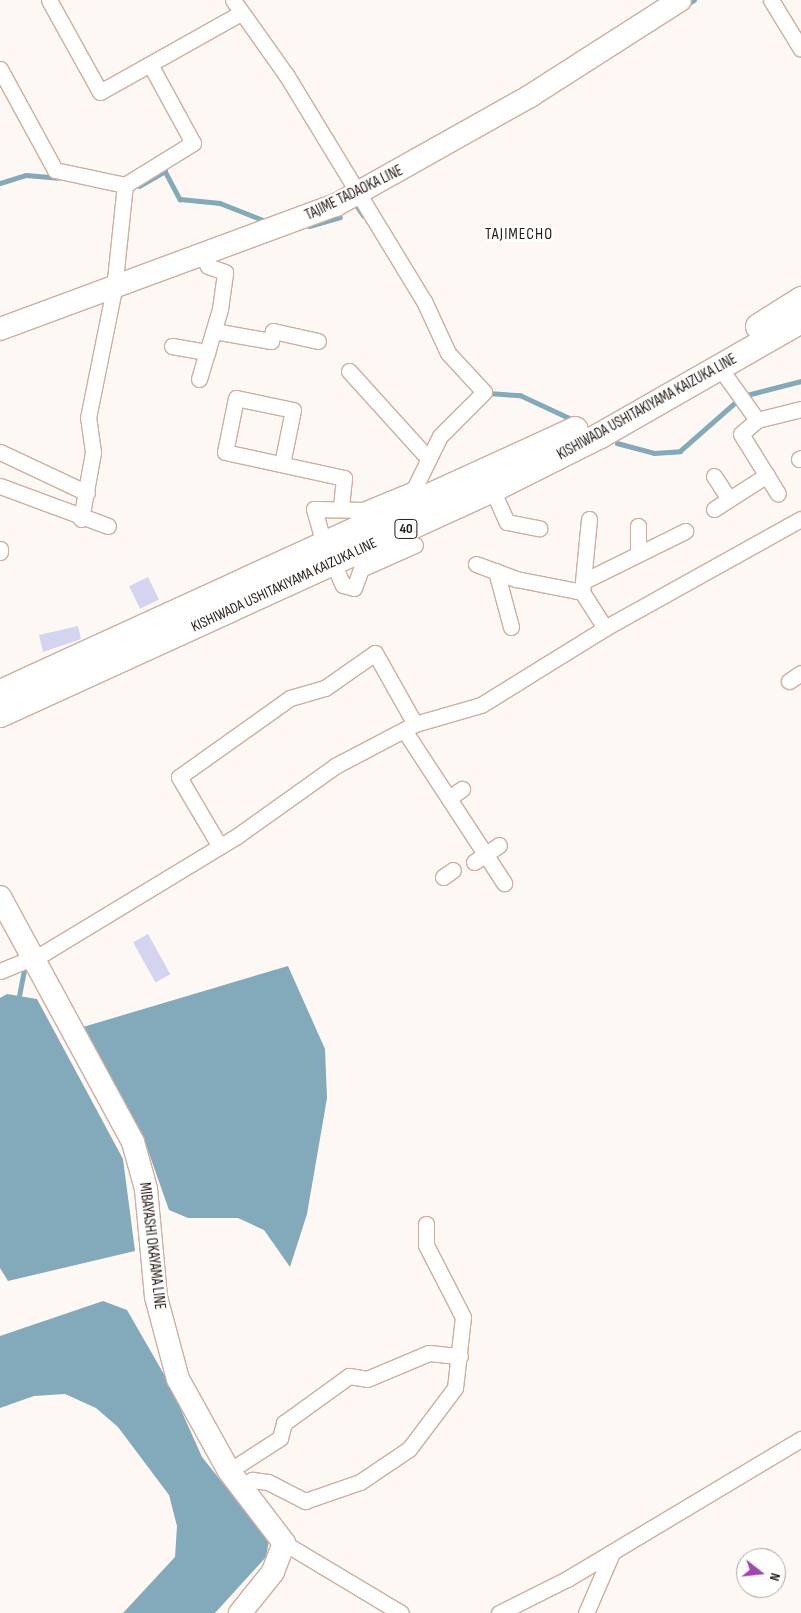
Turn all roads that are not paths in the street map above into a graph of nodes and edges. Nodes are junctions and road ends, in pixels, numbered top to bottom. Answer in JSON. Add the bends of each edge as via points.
{"nodes":[{"id":1,"x":49,"y":0,"type":"edge"},
{"id":2,"x":680,"y":0,"type":"edge"},
{"id":3,"x":770,"y":0,"type":"edge"},
{"id":4,"x":237,"y":6,"type":"edge"},
{"id":5,"x":801,"y":49,"type":"edge"},
{"id":6,"x":150,"y":66,"type":"junction"},
{"id":7,"x":0,"y":69,"type":"edge"},
{"id":8,"x":125,"y":185,"type":"junction"},
{"id":9,"x":356,"y":195,"type":"junction"},
{"id":10,"x":203,"y":256,"type":"junction"},
{"id":11,"x":114,"y":289,"type":"junction"},
{"id":12,"x":801,"y":299,"type":"edge"},
{"id":13,"x":801,"y":320,"type":"edge"},
{"id":14,"x":0,"y":329,"type":"edge"},
{"id":15,"x":214,"y":330,"type":"junction"},
{"id":16,"x":318,"y":341,"type":"dead end"},
{"id":17,"x":172,"y":346,"type":"dead end"},
{"id":18,"x":207,"y":352,"type":"junction"},
{"id":19,"x":720,"y":368,"type":"junction"},
{"id":20,"x":349,"y":371,"type":"dead end"},
{"id":21,"x":199,"y":379,"type":"dead end"},
{"id":22,"x":801,"y":409,"type":"edge"},
{"id":23,"x":757,"y":420,"type":"junction"},
{"id":24,"x":0,"y":452,"type":"edge"},
{"id":25,"x":428,"y":458,"type":"junction"},
{"id":26,"x":282,"y":464,"type":"junction"},
{"id":27,"x":766,"y":475,"type":"junction"},
{"id":28,"x":714,"y":476,"type":"dead end"},
{"id":29,"x":0,"y":486,"type":"edge"},
{"id":30,"x":492,"y":489,"type":"junction"},
{"id":31,"x":87,"y":493,"type":"junction"},
{"id":32,"x":778,"y":494,"type":"dead end"},
{"id":33,"x":729,"y":499,"type":"junction"},
{"id":34,"x":341,"y":508,"type":"junction"},
{"id":35,"x":714,"y":509,"type":"dead end"},
{"id":36,"x":81,"y":519,"type":"junction"},
{"id":37,"x":589,"y":519,"type":"dead end"},
{"id":38,"x":801,"y":519,"type":"edge"},
{"id":39,"x":108,"y":526,"type":"dead end"},
{"id":40,"x":638,"y":526,"type":"dead end"},
{"id":41,"x":540,"y":528,"type":"dead end"},
{"id":42,"x":685,"y":531,"type":"dead end"},
{"id":43,"x":415,"y":545,"type":"dead end"},
{"id":44,"x":638,"y":553,"type":"junction"},
{"id":45,"x":328,"y":554,"type":"junction"},
{"id":46,"x":476,"y":564,"type":"dead end"},
{"id":47,"x":496,"y":571,"type":"junction"},
{"id":48,"x":583,"y":587,"type":"junction"},
{"id":49,"x":511,"y":627,"type":"dead end"},
{"id":50,"x":605,"y":628,"type":"junction"},
{"id":51,"x":0,"y":692,"type":"edge"},
{"id":52,"x":0,"y":714,"type":"edge"},
{"id":53,"x":410,"y":727,"type":"junction"},
{"id":54,"x":462,"y":789,"type":"dead end"},
{"id":55,"x":449,"y":798,"type":"junction"},
{"id":56,"x":219,"y":845,"type":"junction"},
{"id":57,"x":499,"y":845,"type":"dead end"},
{"id":58,"x":480,"y":858,"type":"junction"},
{"id":59,"x":504,"y":882,"type":"dead end"},
{"id":60,"x":0,"y":897,"type":"edge"},
{"id":61,"x":32,"y":957,"type":"junction"},
{"id":62,"x":0,"y":971,"type":"edge"},
{"id":63,"x":426,"y":1224,"type":"dead end"},
{"id":64,"x":460,"y":1356,"type":"junction"},
{"id":65,"x":801,"y":1439,"type":"edge"},
{"id":66,"x":236,"y":1479,"type":"junction"},
{"id":67,"x":284,"y":1543,"type":"junction"},
{"id":68,"x":612,"y":1553,"type":"junction"},
{"id":69,"x":240,"y":1613,"type":"edge"},
{"id":70,"x":401,"y":1613,"type":"edge"},
{"id":71,"x":499,"y":1613,"type":"edge"},
{"id":72,"x":586,"y":1613,"type":"edge"}],
"edges":[{"from":1,"to":6,"type":"street","via":[[100,92]]},
{"from":2,"to":9,"type":"main road","name":"TAJIME TADAOKA LINE","via":[[530,96]]},
{"from":3,"to":5,"type":"street"},
{"from":4,"to":6,"type":"street"},
{"from":4,"to":9,"type":"street","via":[[287,76]]},
{"from":6,"to":8,"type":"street","via":[[193,143]]},
{"from":7,"to":8,"type":"street","via":[[55,170]]},
{"from":8,"to":11,"type":"street"},
{"from":9,"to":10,"type":"main road","name":"TAJIME TADAOKA LINE"},
{"from":9,"to":25,"type":"street","via":[[424,301],[448,353],[484,392],[440,436]]},
{"from":10,"to":11,"type":"main road","name":"TAJIME TADAOKA LINE"},
{"from":10,"to":15,"type":"street","via":[[208,266],[225,272]]},
{"from":11,"to":14,"type":"main road","name":"TAJIME TADAOKA LINE"},
{"from":11,"to":31,"type":"street","via":[[88,418],[93,452]]},
{"from":12,"to":45,"type":"main road","name":"KISHIWADA USHITAKIYAMA KAIZUKA LINE","number":"40","via":[[594,421]]},
{"from":13,"to":19,"type":"main road","name":"KISHIWADA USHITAKIYAMA KAIZUKA LINE","number":"40"},
{"from":15,"to":16,"type":"street","via":[[271,341],[273,331]]},
{"from":15,"to":18,"type":"street"},
{"from":17,"to":18,"type":"street"},
{"from":18,"to":21,"type":"street"},
{"from":19,"to":23,"type":"street"},
{"from":19,"to":30,"type":"main road","name":"KISHIWADA USHITAKIYAMA KAIZUKA LINE","number":"40"},
{"from":20,"to":25,"type":"street"},
{"from":22,"to":23,"type":"street"},
{"from":23,"to":27,"type":"street","via":[[741,434]]},
{"from":24,"to":31,"type":"street","via":[[33,461]]},
{"from":25,"to":34,"type":"street","via":[[414,489],[363,510]]},
{"from":26,"to":26,"type":"street","via":[[226,452],[236,398],[293,410]]},
{"from":26,"to":34,"type":"street","via":[[344,478]]},
{"from":27,"to":32,"type":"street"},
{"from":27,"to":33,"type":"street"},
{"from":28,"to":33,"type":"street"},
{"from":29,"to":36,"type":"street"},
{"from":30,"to":41,"type":"street","via":[[507,522]]},
{"from":30,"to":45,"type":"main road","name":"KISHIWADA USHITAKIYAMA KAIZUKA LINE","number":"40"},
{"from":31,"to":36,"type":"street"},
{"from":33,"to":35,"type":"street"},
{"from":34,"to":45,"type":"street","via":[[314,509]]},
{"from":36,"to":39,"type":"street"},
{"from":37,"to":48,"type":"street"},
{"from":38,"to":50,"type":"street"},
{"from":40,"to":44,"type":"street"},
{"from":42,"to":44,"type":"street"},
{"from":43,"to":45,"type":"street","via":[[360,569],[354,588],[344,585]]},
{"from":44,"to":48,"type":"street"},
{"from":45,"to":51,"type":"main road","name":"KISHIWADA USHITAKIYAMA KAIZUKA LINE","number":"40"},
{"from":45,"to":52,"type":"main road","name":"KISHIWADA USHITAKIYAMA KAIZUKA LINE","number":"40"},
{"from":46,"to":47,"type":"street"},
{"from":47,"to":48,"type":"street"},
{"from":47,"to":49,"type":"street"},
{"from":48,"to":50,"type":"street"},
{"from":50,"to":53,"type":"street","via":[[481,706]]},
{"from":53,"to":55,"type":"street"},
{"from":53,"to":56,"type":"street","via":[[335,766]]},
{"from":53,"to":56,"type":"street","via":[[375,653],[325,688],[290,698],[179,777]]},
{"from":54,"to":55,"type":"street"},
{"from":55,"to":58,"type":"street"},
{"from":56,"to":61,"type":"street"},
{"from":57,"to":58,"type":"street"},
{"from":58,"to":59,"type":"street"},
{"from":60,"to":61,"type":"main road","name":"MIBAYASHI OKAYAMA LINE"},
{"from":61,"to":62,"type":"street"},
{"from":61,"to":66,"type":"main road","name":"MIBAYASHI OKAYAMA LINE","via":[[133,1142],[146,1189],[151,1262],[166,1342],[178,1379]]},
{"from":63,"to":64,"type":"street","via":[[426,1245],[462,1317]]},
{"from":64,"to":66,"type":"street","via":[[429,1353],[367,1379],[349,1376],[284,1423],[280,1438]]},
{"from":64,"to":66,"type":"street","via":[[454,1388],[409,1450],[360,1482],[305,1501],[268,1482]]},
{"from":65,"to":68,"type":"street"},
{"from":66,"to":67,"type":"main road","name":"MIBAYASHI OKAYAMA LINE"},
{"from":67,"to":69,"type":"main road","via":[[273,1572]]},
{"from":67,"to":70,"type":"street"},
{"from":68,"to":71,"type":"street"},
{"from":68,"to":72,"type":"street"}]}
